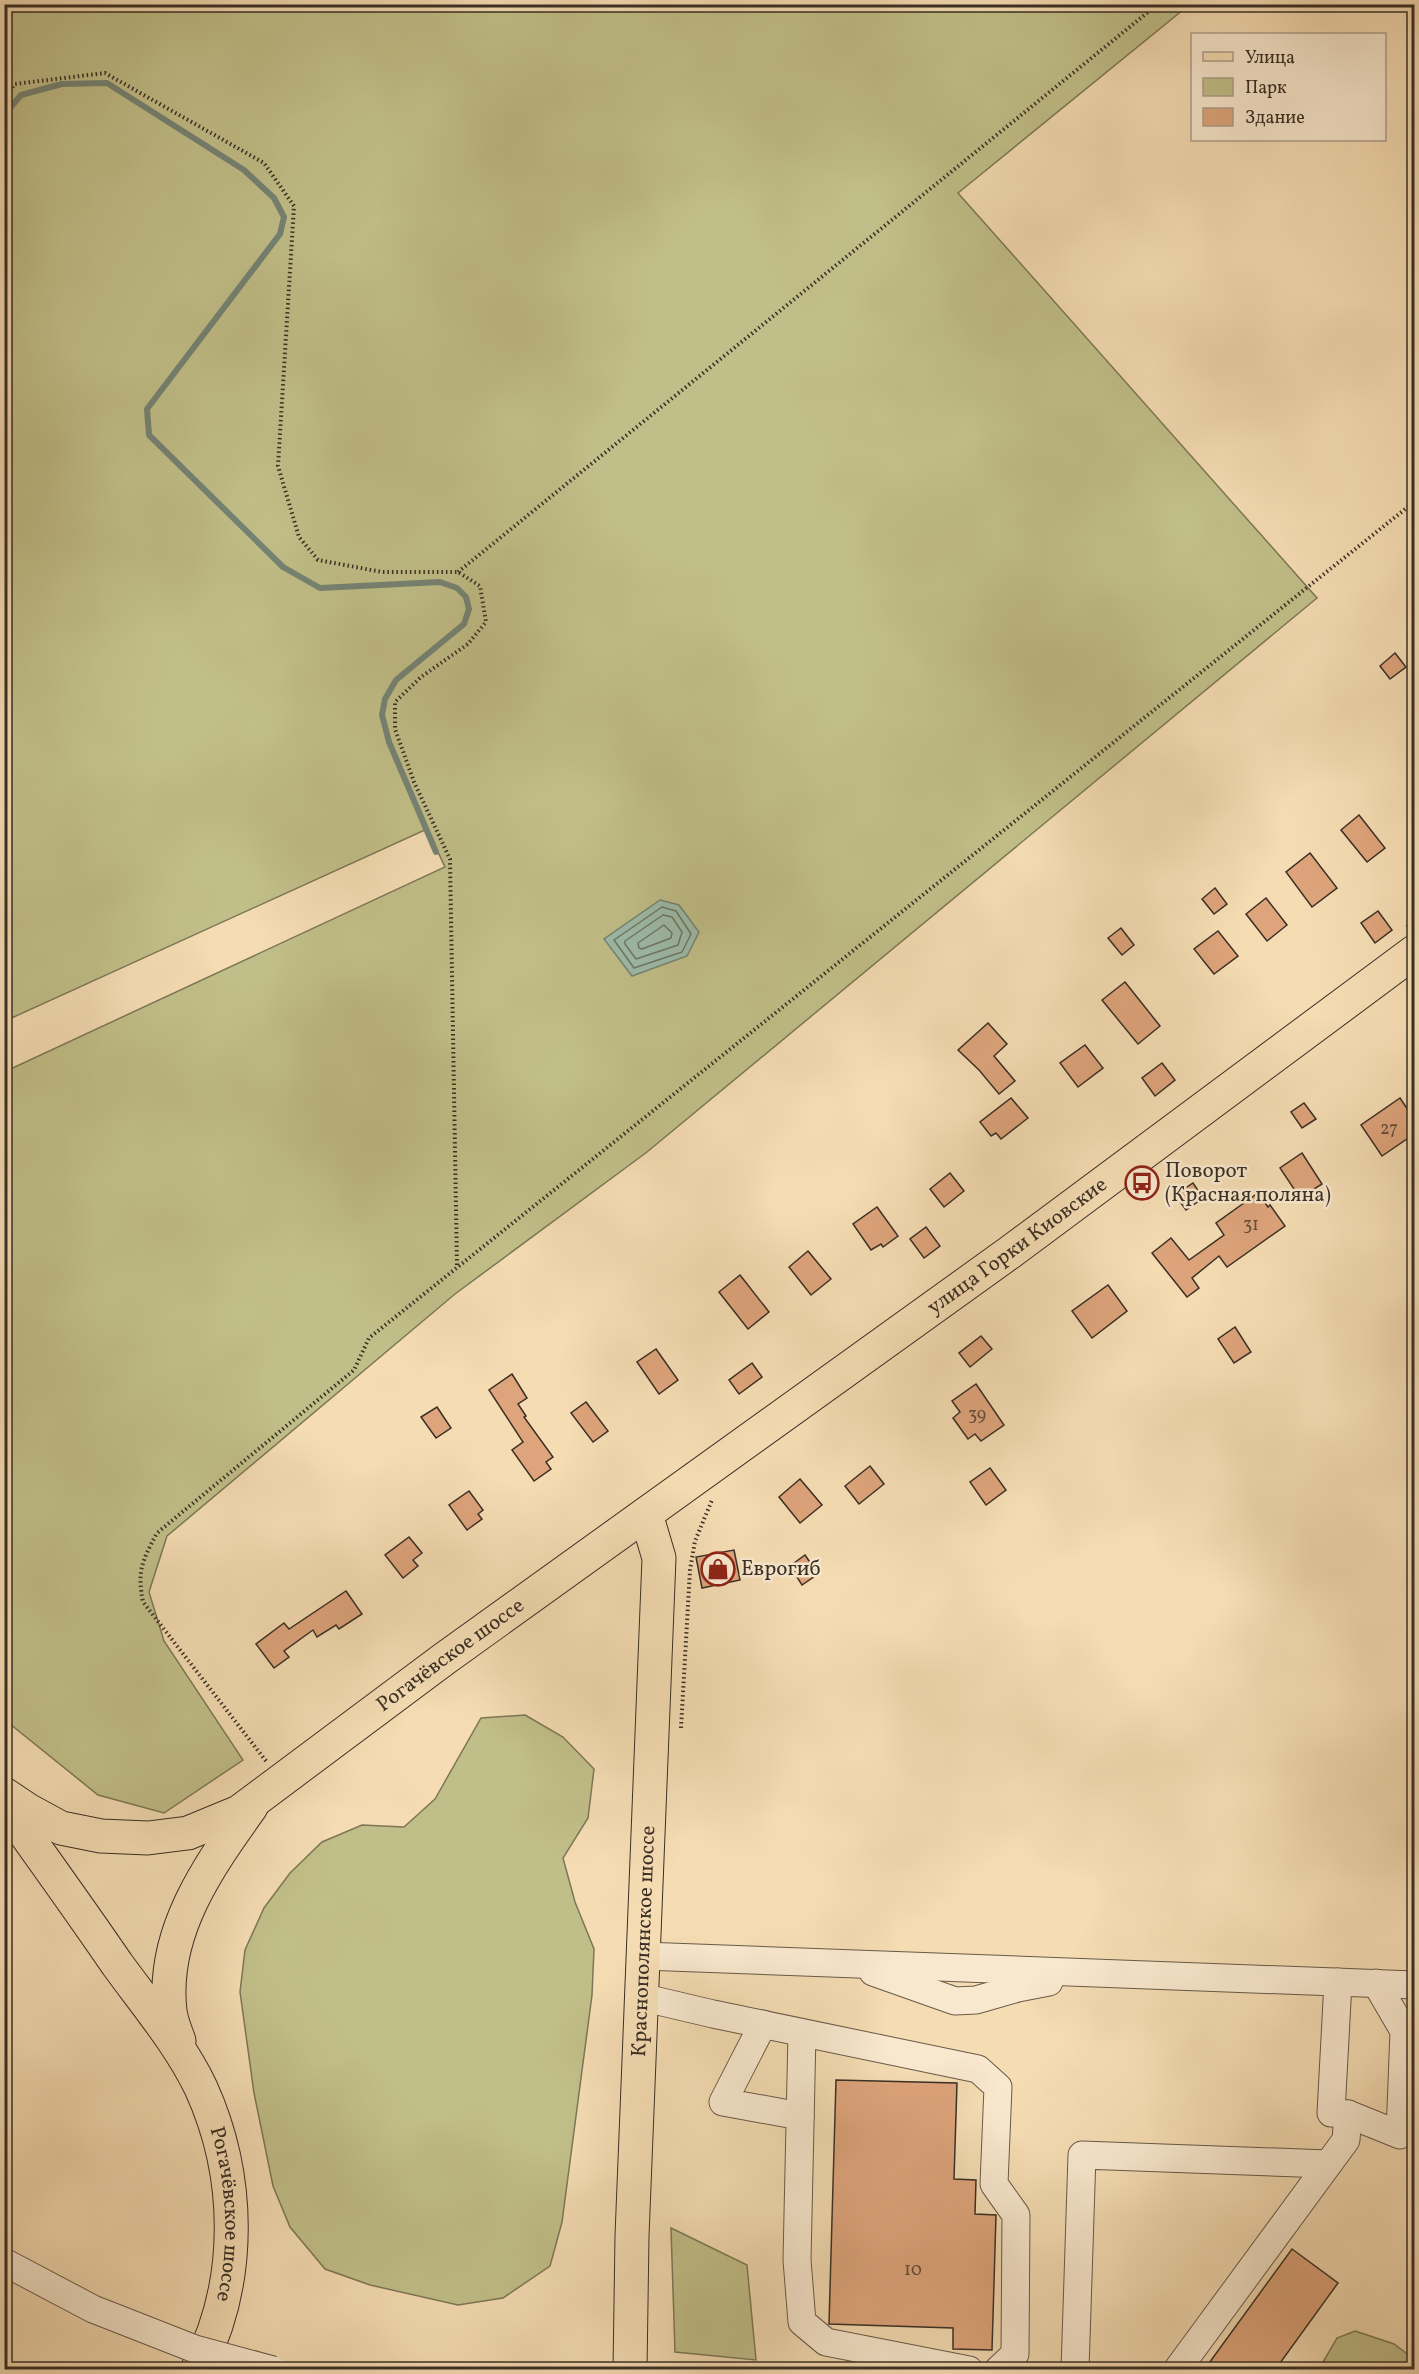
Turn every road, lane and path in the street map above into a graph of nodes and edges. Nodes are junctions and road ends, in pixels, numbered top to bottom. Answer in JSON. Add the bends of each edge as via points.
{"nodes":[{"id":1,"x":1158,"y":4,"type":"edge"},
{"id":2,"x":4,"y":98,"type":"edge"},
{"id":3,"x":1414,"y":502,"type":"edge"},
{"id":4,"x":458,"y":572,"type":"junction"},
{"id":5,"x":1414,"y":952,"type":"edge"},
{"id":6,"x":457,"y":1267,"type":"junction"},
{"id":7,"x":718,"y":1494,"type":"dead end"},
{"id":8,"x":646,"y":1514,"type":"junction"},
{"id":9,"x":680,"y":1734,"type":"dead end"},
{"id":10,"x":269,"y":1789,"type":"junction"},
{"id":11,"x":4,"y":1794,"type":"edge"},
{"id":12,"x":4,"y":1804,"type":"edge"},
{"id":13,"x":643,"y":1956,"type":"junction"},
{"id":14,"x":1338,"y":1982,"type":"junction"},
{"id":15,"x":1376,"y":1983,"type":"junction"},
{"id":16,"x":1414,"y":1985,"type":"edge"},
{"id":17,"x":641,"y":1997,"type":"junction"},
{"id":18,"x":763,"y":2024,"type":"junction"},
{"id":19,"x":802,"y":2033,"type":"junction"},
{"id":20,"x":185,"y":2060,"type":"junction"},
{"id":21,"x":1348,"y":2114,"type":"junction"},
{"id":22,"x":800,"y":2116,"type":"junction"},
{"id":23,"x":1328,"y":2164,"type":"junction"},
{"id":24,"x":4,"y":2262,"type":"edge"},
{"id":25,"x":197,"y":2370,"type":"edge"},
{"id":26,"x":273,"y":2370,"type":"edge"},
{"id":27,"x":630,"y":2370,"type":"edge"},
{"id":28,"x":969,"y":2370,"type":"edge"},
{"id":29,"x":998,"y":2370,"type":"edge"},
{"id":30,"x":1075,"y":2370,"type":"edge"},
{"id":31,"x":1178,"y":2370,"type":"edge"}],
"edges":[{"from":1,"to":4,"type":"path"},
{"from":2,"to":4,"type":"path","via":[[15,84],[105,73],[264,163],[294,206],[278,466],[299,537],[318,560],[382,572]]},
{"from":3,"to":6,"type":"path"},
{"from":4,"to":6,"type":"path","via":[[480,586],[486,622],[468,644],[421,677],[395,702],[396,729],[414,782],[450,859]]},
{"from":5,"to":8,"type":"main road","name":"улица Горки Киовские","via":[[1009,1253]]},
{"from":6,"to":10,"type":"path","via":[[369,1338],[354,1370],[157,1533],[145,1557],[139,1580],[143,1602]]},
{"from":7,"to":9,"type":"path","via":[[695,1541],[690,1570]]},
{"from":8,"to":10,"type":"main road","name":"Рогачёвское шоссе"},
{"from":8,"to":13,"type":"main road","name":"Краснополянское шоссе","via":[[659,1558]]},
{"from":10,"to":11,"type":"main road","name":"Рогачёвское шоссе","via":[[239,1812],[188,1833],[148,1838],[101,1836],[61,1827]]},
{"from":10,"to":20,"type":"main road","name":"Рогачёвское шоссе","via":[[213,1859],[175,1941],[169,1977],[170,2012]]},
{"from":12,"to":20,"type":"main road","name":"Рогачёвское шоссе"},
{"from":13,"to":14,"type":"street"},
{"from":13,"to":17,"type":"main road","name":"Краснополянское шоссе"},
{"from":14,"to":15,"type":"street"},
{"from":14,"to":21,"type":"street","via":[[1331,2113]]},
{"from":15,"to":16,"type":"street"},
{"from":15,"to":21,"type":"street","via":[[1404,2031],[1400,2134]]},
{"from":17,"to":18,"type":"street"},
{"from":17,"to":27,"type":"main road","name":"Краснополянское шоссе"},
{"from":18,"to":19,"type":"street"},
{"from":18,"to":22,"type":"street","via":[[723,2102]]},
{"from":19,"to":22,"type":"street"},
{"from":19,"to":29,"type":"street","via":[[978,2069],[998,2087],[994,2184],[1016,2215],[1015,2354]]},
{"from":20,"to":25,"type":"main road","name":"Рогачёвское шоссе","via":[[222,2146],[231,2208],[223,2301]]},
{"from":21,"to":23,"type":"street","via":[[1346,2140]]},
{"from":22,"to":28,"type":"street","via":[[797,2260],[802,2322],[826,2342]]},
{"from":23,"to":30,"type":"street","via":[[1082,2155]]},
{"from":23,"to":31,"type":"street"},
{"from":24,"to":26,"type":"street","bridge":true,"via":[[93,2309],[195,2349]]}]}
